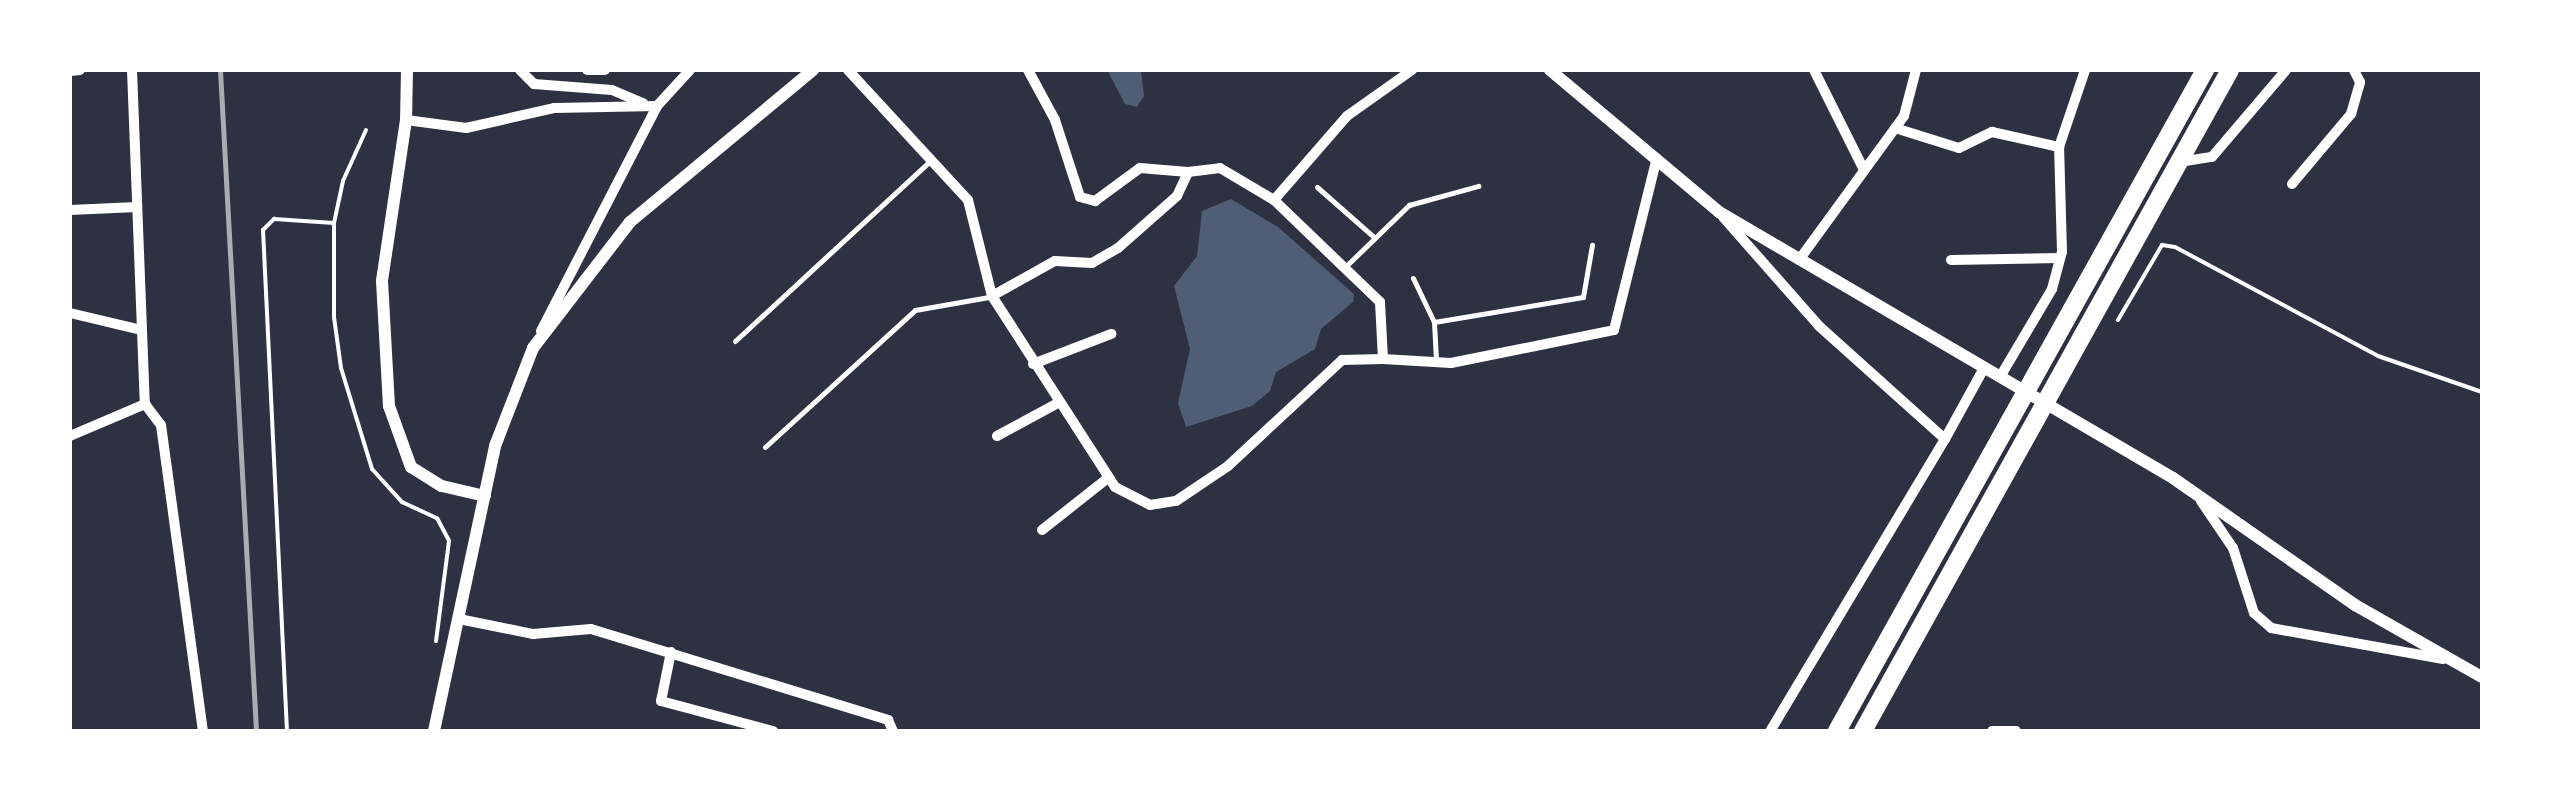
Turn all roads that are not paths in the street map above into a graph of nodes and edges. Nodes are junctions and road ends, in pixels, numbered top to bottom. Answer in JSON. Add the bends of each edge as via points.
{"nodes":[{"id":1,"x":80,"y":70,"type":"edge"},
{"id":2,"x":132,"y":70,"type":"edge"},
{"id":3,"x":407,"y":70,"type":"edge"},
{"id":4,"x":520,"y":70,"type":"edge"},
{"id":5,"x":587,"y":70,"type":"edge"},
{"id":6,"x":605,"y":70,"type":"edge"},
{"id":7,"x":690,"y":70,"type":"edge"},
{"id":8,"x":813,"y":70,"type":"edge"},
{"id":9,"x":848,"y":70,"type":"edge"},
{"id":10,"x":1028,"y":70,"type":"edge"},
{"id":11,"x":1412,"y":70,"type":"edge"},
{"id":12,"x":1550,"y":70,"type":"edge"},
{"id":13,"x":1814,"y":70,"type":"edge"},
{"id":14,"x":1916,"y":70,"type":"edge"},
{"id":15,"x":2085,"y":70,"type":"edge"},
{"id":16,"x":2206,"y":70,"type":"edge"},
{"id":17,"x":2230,"y":70,"type":"edge"},
{"id":18,"x":2286,"y":70,"type":"edge"},
{"id":19,"x":2354,"y":70,"type":"edge"},
{"id":20,"x":70,"y":71,"type":"edge"},
{"id":21,"x":653,"y":106,"type":"junction"},
{"id":22,"x":406,"y":120,"type":"junction"},
{"id":23,"x":1895,"y":128,"type":"junction"},
{"id":24,"x":2060,"y":147,"type":"junction"},
{"id":25,"x":1657,"y":158,"type":"junction"},
{"id":26,"x":931,"y":160,"type":"junction"},
{"id":27,"x":2179,"y":162,"type":"junction"},
{"id":28,"x":1864,"y":170,"type":"junction"},
{"id":29,"x":1188,"y":172,"type":"junction"},
{"id":30,"x":2292,"y":184,"type":"dead end"},
{"id":31,"x":1478,"y":186,"type":"dead end"},
{"id":32,"x":1317,"y":187,"type":"dead end"},
{"id":33,"x":1274,"y":200,"type":"junction"},
{"id":34,"x":138,"y":207,"type":"junction"},
{"id":35,"x":70,"y":210,"type":"edge"},
{"id":36,"x":1719,"y":212,"type":"junction"},
{"id":37,"x":1375,"y":238,"type":"junction"},
{"id":38,"x":1592,"y":245,"type":"dead end"},
{"id":39,"x":2060,"y":258,"type":"junction"},
{"id":40,"x":1799,"y":260,"type":"junction"},
{"id":41,"x":1950,"y":260,"type":"dead end"},
{"id":42,"x":1346,"y":266,"type":"junction"},
{"id":43,"x":1413,"y":278,"type":"dead end"},
{"id":44,"x":992,"y":296,"type":"junction"},
{"id":45,"x":70,"y":312,"type":"edge"},
{"id":46,"x":1434,"y":322,"type":"junction"},
{"id":47,"x":142,"y":330,"type":"junction"},
{"id":48,"x":1110,"y":334,"type":"dead end"},
{"id":49,"x":735,"y":342,"type":"dead end"},
{"id":50,"x":533,"y":348,"type":"junction"},
{"id":51,"x":1383,"y":359,"type":"junction"},
{"id":52,"x":1436,"y":363,"type":"junction"},
{"id":53,"x":1033,"y":364,"type":"junction"},
{"id":54,"x":1984,"y":368,"type":"junction"},
{"id":55,"x":2000,"y":378,"type":"junction"},
{"id":56,"x":1058,"y":403,"type":"junction"},
{"id":57,"x":146,"y":404,"type":"junction"},
{"id":58,"x":70,"y":436,"type":"edge"},
{"id":59,"x":996,"y":436,"type":"dead end"},
{"id":60,"x":1945,"y":439,"type":"junction"},
{"id":61,"x":765,"y":447,"type":"dead end"},
{"id":62,"x":1108,"y":477,"type":"junction"},
{"id":63,"x":2195,"y":493,"type":"junction"},
{"id":64,"x":485,"y":496,"type":"junction"},
{"id":65,"x":1042,"y":530,"type":"dead end"},
{"id":66,"x":460,"y":619,"type":"junction"},
{"id":67,"x":670,"y":652,"type":"junction"},
{"id":68,"x":2443,"y":659,"type":"junction"},
{"id":69,"x":2482,"y":676,"type":"edge"},
{"id":70,"x":203,"y":731,"type":"edge"},
{"id":71,"x":434,"y":731,"type":"edge"},
{"id":72,"x":774,"y":731,"type":"edge"},
{"id":73,"x":893,"y":731,"type":"edge"},
{"id":74,"x":1770,"y":731,"type":"edge"},
{"id":75,"x":1837,"y":731,"type":"edge"},
{"id":76,"x":1864,"y":731,"type":"edge"},
{"id":77,"x":1992,"y":731,"type":"edge"},
{"id":78,"x":2016,"y":731,"type":"edge"}],
"edges":[{"from":1,"to":20,"type":"street"},
{"from":2,"to":34,"type":"street"},
{"from":3,"to":22,"type":"street"},
{"from":4,"to":21,"type":"street","via":[[534,84],[612,90]]},
{"from":5,"to":6,"type":"street"},
{"from":7,"to":21,"type":"street"},
{"from":8,"to":50,"type":"street","via":[[630,222]]},
{"from":9,"to":26,"type":"street"},
{"from":10,"to":29,"type":"street","via":[[1049,104],[1080,197],[1095,201],[1140,168]]},
{"from":11,"to":33,"type":"street","via":[[1347,116]]},
{"from":12,"to":25,"type":"street"},
{"from":13,"to":28,"type":"street"},
{"from":14,"to":23,"type":"street"},
{"from":15,"to":24,"type":"street"},
{"from":16,"to":75,"type":"highway"},
{"from":17,"to":27,"type":"highway"},
{"from":18,"to":27,"type":"street","via":[[2212,157]]},
{"from":19,"to":30,"type":"street","via":[[2360,82],[2351,114]]},
{"from":21,"to":22,"type":"street","via":[[554,108],[466,128]]},
{"from":21,"to":50,"type":"street"},
{"from":22,"to":64,"type":"street","via":[[382,280],[389,406],[411,467],[442,486]]},
{"from":23,"to":24,"type":"street","via":[[1959,148],[1992,132]]},
{"from":23,"to":28,"type":"street"},
{"from":24,"to":39,"type":"street"},
{"from":25,"to":36,"type":"street"},
{"from":25,"to":52,"type":"street","via":[[1614,330]]},
{"from":26,"to":44,"type":"street","via":[[968,200]]},
{"from":26,"to":49,"type":"lane"},
{"from":27,"to":76,"type":"highway"},
{"from":28,"to":40,"type":"street"},
{"from":29,"to":33,"type":"street","via":[[1220,168]]},
{"from":29,"to":44,"type":"street","via":[[1177,196],[1118,248],[1092,263],[1055,261]]},
{"from":31,"to":37,"type":"lane","via":[[1408,205]]},
{"from":32,"to":37,"type":"lane"},
{"from":33,"to":42,"type":"street"},
{"from":34,"to":35,"type":"street"},
{"from":34,"to":47,"type":"street"},
{"from":36,"to":40,"type":"street"},
{"from":36,"to":60,"type":"street","via":[[1819,326]]},
{"from":37,"to":42,"type":"lane"},
{"from":38,"to":46,"type":"lane","via":[[1583,297]]},
{"from":39,"to":41,"type":"street"},
{"from":39,"to":55,"type":"street","via":[[2052,289]]},
{"from":40,"to":54,"type":"street"},
{"from":42,"to":51,"type":"street","via":[[1380,302]]},
{"from":43,"to":46,"type":"lane"},
{"from":44,"to":53,"type":"street"},
{"from":44,"to":61,"type":"lane","via":[[915,310]]},
{"from":45,"to":47,"type":"street"},
{"from":46,"to":52,"type":"lane"},
{"from":47,"to":57,"type":"street"},
{"from":48,"to":53,"type":"street"},
{"from":50,"to":64,"type":"street","via":[[495,446]]},
{"from":51,"to":52,"type":"street"},
{"from":51,"to":62,"type":"street","via":[[1352,358],[1330,368],[1228,466],[1176,501],[1136,502]]},
{"from":53,"to":56,"type":"street"},
{"from":54,"to":55,"type":"street"},
{"from":54,"to":60,"type":"street"},
{"from":55,"to":63,"type":"street"},
{"from":56,"to":59,"type":"street"},
{"from":56,"to":62,"type":"street"},
{"from":57,"to":58,"type":"street"},
{"from":57,"to":70,"type":"street","via":[[167,443]]},
{"from":60,"to":74,"type":"street"},
{"from":62,"to":65,"type":"street"},
{"from":63,"to":68,"type":"street"},
{"from":63,"to":68,"type":"street","via":[[2232,548],[2254,613],[2271,628]]},
{"from":64,"to":66,"type":"street"},
{"from":66,"to":67,"type":"street","via":[[533,634],[591,629]]},
{"from":66,"to":71,"type":"street"},
{"from":67,"to":72,"type":"street","via":[[661,701]]},
{"from":67,"to":73,"type":"street","via":[[888,720]]},
{"from":68,"to":69,"type":"street"},
{"from":77,"to":78,"type":"street"}]}
